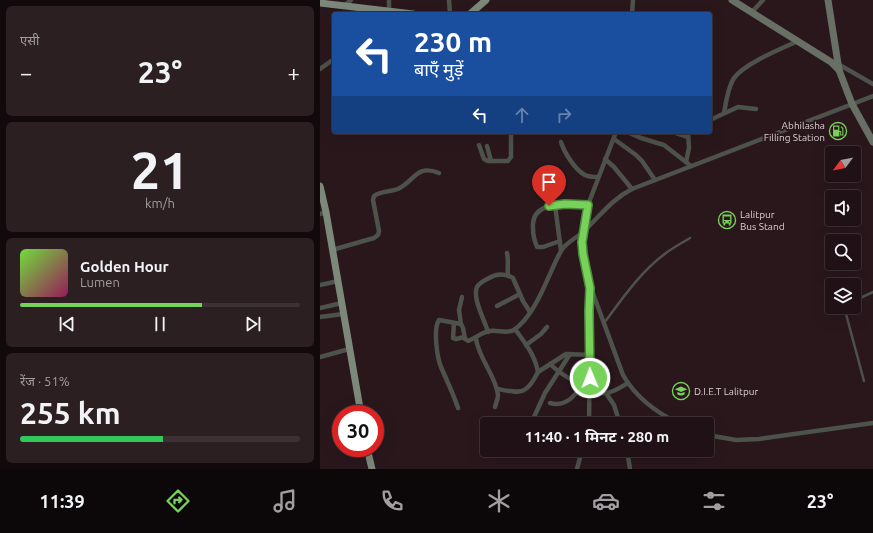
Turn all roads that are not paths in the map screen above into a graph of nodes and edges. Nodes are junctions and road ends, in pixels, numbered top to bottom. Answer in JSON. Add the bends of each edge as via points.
{"nodes":[{"id":1,"x":351,"y":0,"type":"edge"},
{"id":2,"x":389,"y":0,"type":"edge"},
{"id":3,"x":449,"y":0,"type":"edge"},
{"id":4,"x":486,"y":0,"type":"edge"},
{"id":5,"x":633,"y":0,"type":"edge"},
{"id":6,"x":732,"y":0,"type":"edge"},
{"id":7,"x":763,"y":0,"type":"edge"},
{"id":8,"x":828,"y":0,"type":"edge"},
{"id":9,"x":320,"y":2,"type":"edge"},
{"id":10,"x":333,"y":2,"type":"edge"},
{"id":11,"x":344,"y":6,"type":"junction"},
{"id":12,"x":362,"y":11,"type":"edge"},
{"id":13,"x":388,"y":11,"type":"junction"},
{"id":14,"x":396,"y":12,"type":"edge"},
{"id":15,"x":450,"y":12,"type":"edge"},
{"id":16,"x":472,"y":12,"type":"edge"},
{"id":17,"x":632,"y":12,"type":"edge"},
{"id":18,"x":752,"y":12,"type":"junction"},
{"id":19,"x":798,"y":41,"type":"junction"},
{"id":20,"x":332,"y":60,"type":"edge"},
{"id":21,"x":838,"y":67,"type":"junction"},
{"id":22,"x":320,"y":69,"type":"edge"},
{"id":23,"x":873,"y":84,"type":"edge"},
{"id":24,"x":873,"y":96,"type":"edge"},
{"id":25,"x":852,"y":104,"type":"junction"},
{"id":26,"x":756,"y":109,"type":"dead end"},
{"id":27,"x":724,"y":113,"type":"junction"},
{"id":28,"x":712,"y":119,"type":"edge"},
{"id":29,"x":511,"y":134,"type":"edge"},
{"id":30,"x":615,"y":134,"type":"edge"},
{"id":31,"x":631,"y":134,"type":"edge"},
{"id":32,"x":688,"y":134,"type":"edge"},
{"id":33,"x":614,"y":139,"type":"junction"},
{"id":34,"x":561,"y":142,"type":"dead end"},
{"id":35,"x":873,"y":142,"type":"edge"},
{"id":36,"x":478,"y":145,"type":"dead end"},
{"id":37,"x":487,"y":146,"type":"dead end"},
{"id":38,"x":605,"y":159,"type":"junction"},
{"id":39,"x":490,"y":161,"type":"junction"},
{"id":40,"x":686,"y":162,"type":"junction"},
{"id":41,"x":691,"y":166,"type":"junction"},
{"id":42,"x":439,"y":173,"type":"dead end"},
{"id":43,"x":598,"y":177,"type":"junction"},
{"id":44,"x":655,"y":180,"type":"junction"},
{"id":45,"x":320,"y":187,"type":"edge"},
{"id":46,"x":632,"y":189,"type":"junction"},
{"id":47,"x":556,"y":205,"type":"junction"},
{"id":48,"x":588,"y":205,"type":"junction"},
{"id":49,"x":323,"y":213,"type":"edge"},
{"id":50,"x":583,"y":232,"type":"junction"},
{"id":51,"x":690,"y":238,"type":"dead end"},
{"id":52,"x":560,"y":241,"type":"junction"},
{"id":53,"x":332,"y":250,"type":"junction"},
{"id":54,"x":561,"y":250,"type":"junction"},
{"id":55,"x":506,"y":253,"type":"dead end"},
{"id":56,"x":508,"y":276,"type":"junction"},
{"id":57,"x":338,"y":281,"type":"junction"},
{"id":58,"x":320,"y":285,"type":"edge"},
{"id":59,"x":590,"y":288,"type":"junction"},
{"id":60,"x":873,"y":292,"type":"edge"},
{"id":61,"x":520,"y":294,"type":"junction"},
{"id":62,"x":462,"y":297,"type":"dead end"},
{"id":63,"x":861,"y":298,"type":"edge"},
{"id":64,"x":342,"y":303,"type":"junction"},
{"id":65,"x":497,"y":306,"type":"dead end"},
{"id":66,"x":320,"y":308,"type":"edge"},
{"id":67,"x":530,"y":312,"type":"junction"},
{"id":68,"x":343,"y":314,"type":"junction"},
{"id":69,"x":846,"y":314,"type":"edge"},
{"id":70,"x":320,"y":317,"type":"edge"},
{"id":71,"x":454,"y":323,"type":"junction"},
{"id":72,"x":461,"y":324,"type":"junction"},
{"id":73,"x":604,"y":324,"type":"junction"},
{"id":74,"x":547,"y":327,"type":"dead end"},
{"id":75,"x":515,"y":329,"type":"junction"},
{"id":76,"x":488,"y":332,"type":"junction"},
{"id":77,"x":464,"y":337,"type":"junction"},
{"id":78,"x":476,"y":339,"type":"junction"},
{"id":79,"x":526,"y":345,"type":"junction"},
{"id":80,"x":349,"y":349,"type":"junction"},
{"id":81,"x":570,"y":354,"type":"junction"},
{"id":82,"x":590,"y":355,"type":"junction"},
{"id":83,"x":320,"y":357,"type":"edge"},
{"id":84,"x":550,"y":364,"type":"junction"},
{"id":85,"x":538,"y":372,"type":"junction"},
{"id":86,"x":558,"y":372,"type":"junction"},
{"id":87,"x":864,"y":381,"type":"dead end"},
{"id":88,"x":628,"y":383,"type":"junction"},
{"id":89,"x":581,"y":385,"type":"junction"},
{"id":90,"x":590,"y":389,"type":"junction"},
{"id":91,"x":496,"y":390,"type":"junction"},
{"id":92,"x":606,"y":393,"type":"junction"},
{"id":93,"x":550,"y":403,"type":"dead end"},
{"id":94,"x":359,"y":405,"type":"edge"},
{"id":95,"x":495,"y":407,"type":"dead end"},
{"id":96,"x":458,"y":408,"type":"dead end"},
{"id":97,"x":534,"y":417,"type":"edge"},
{"id":98,"x":588,"y":417,"type":"edge"},
{"id":99,"x":618,"y":417,"type":"edge"},
{"id":100,"x":668,"y":417,"type":"edge"},
{"id":101,"x":873,"y":423,"type":"edge"},
{"id":102,"x":714,"y":436,"type":"edge"},
{"id":103,"x":370,"y":457,"type":"edge"},
{"id":104,"x":580,"y":457,"type":"edge"},
{"id":105,"x":628,"y":457,"type":"edge"},
{"id":106,"x":372,"y":469,"type":"edge"},
{"id":107,"x":577,"y":469,"type":"edge"},
{"id":108,"x":630,"y":469,"type":"edge"}],
"edges":[{"from":1,"to":11,"type":"street"},
{"from":2,"to":13,"type":"street"},
{"from":3,"to":15,"type":"street"},
{"from":4,"to":16,"type":"main road"},
{"from":5,"to":17,"type":"street"},
{"from":6,"to":18,"type":"street"},
{"from":7,"to":18,"type":"street"},
{"from":8,"to":21,"type":"street"},
{"from":9,"to":10,"type":"main road"},
{"from":10,"to":11,"type":"main road"},
{"from":11,"to":12,"type":"main road"},
{"from":12,"to":13,"type":"main road"},
{"from":13,"to":14,"type":"main road"},
{"from":18,"to":19,"type":"street"},
{"from":19,"to":21,"type":"street"},
{"from":19,"to":27,"type":"street","via":[[757,61],[738,74],[730,87]]},
{"from":20,"to":22,"type":"street"},
{"from":21,"to":23,"type":"street"},
{"from":21,"to":25,"type":"street"},
{"from":24,"to":25,"type":"street"},
{"from":25,"to":35,"type":"street"},
{"from":25,"to":41,"type":"street"},
{"from":26,"to":27,"type":"street","via":[[742,106]]},
{"from":27,"to":28,"type":"street"},
{"from":29,"to":39,"type":"street","via":[[510,160]]},
{"from":30,"to":33,"type":"street"},
{"from":31,"to":40,"type":"street","via":[[664,144]]},
{"from":32,"to":40,"type":"street"},
{"from":33,"to":38,"type":"street"},
{"from":33,"to":44,"type":"street","via":[[642,161]]},
{"from":34,"to":43,"type":"street","via":[[579,170],[587,176]]},
{"from":36,"to":39,"type":"street","via":[[484,159]]},
{"from":37,"to":39,"type":"street"},
{"from":38,"to":43,"type":"street"},
{"from":38,"to":46,"type":"street"},
{"from":40,"to":41,"type":"street"},
{"from":41,"to":44,"type":"street"},
{"from":42,"to":53,"type":"street","via":[[424,170],[398,188],[378,193],[373,200],[378,235]]},
{"from":43,"to":48,"type":"street"},
{"from":44,"to":46,"type":"street"},
{"from":45,"to":49,"type":"main road"},
{"from":46,"to":50,"type":"street","via":[[610,203]]},
{"from":47,"to":48,"type":"street"},
{"from":47,"to":52,"type":"street"},
{"from":47,"to":52,"type":"street","via":[[546,207],[536,214],[532,225],[536,246],[540,248]]},
{"from":48,"to":50,"type":"street"},
{"from":49,"to":53,"type":"main road"},
{"from":50,"to":54,"type":"street"},
{"from":50,"to":59,"type":"street","via":[[583,254]]},
{"from":51,"to":73,"type":"lane","via":[[666,253],[644,274]]},
{"from":52,"to":54,"type":"street"},
{"from":53,"to":57,"type":"main road"},
{"from":54,"to":67,"type":"street"},
{"from":55,"to":56,"type":"street","via":[[509,262]]},
{"from":56,"to":61,"type":"street","via":[[515,281]]},
{"from":56,"to":76,"type":"street","via":[[496,275],[477,286],[478,308]]},
{"from":57,"to":58,"type":"street"},
{"from":57,"to":64,"type":"main road"},
{"from":59,"to":73,"type":"street"},
{"from":59,"to":82,"type":"street"},
{"from":60,"to":63,"type":"lane"},
{"from":61,"to":65,"type":"street"},
{"from":61,"to":67,"type":"street"},
{"from":62,"to":72,"type":"street","via":[[459,310]]},
{"from":64,"to":66,"type":"street"},
{"from":64,"to":68,"type":"main road"},
{"from":67,"to":75,"type":"street"},
{"from":68,"to":70,"type":"street"},
{"from":68,"to":80,"type":"main road"},
{"from":69,"to":87,"type":"lane"},
{"from":71,"to":72,"type":"street"},
{"from":71,"to":77,"type":"street","via":[[453,338]]},
{"from":71,"to":96,"type":"street","via":[[439,320],[436,334],[439,361]]},
{"from":72,"to":77,"type":"street"},
{"from":73,"to":88,"type":"street"},
{"from":74,"to":79,"type":"street"},
{"from":75,"to":76,"type":"street","via":[[508,332]]},
{"from":75,"to":79,"type":"street"},
{"from":76,"to":78,"type":"street"},
{"from":77,"to":78,"type":"street","via":[[468,341]]},
{"from":78,"to":91,"type":"street","via":[[478,351]]},
{"from":79,"to":85,"type":"street"},
{"from":80,"to":83,"type":"street"},
{"from":80,"to":94,"type":"main road"},
{"from":81,"to":82,"type":"street"},
{"from":81,"to":84,"type":"street"},
{"from":81,"to":86,"type":"street"},
{"from":82,"to":90,"type":"street"},
{"from":84,"to":85,"type":"street"},
{"from":84,"to":86,"type":"street"},
{"from":85,"to":91,"type":"street","via":[[530,385],[520,393]]},
{"from":86,"to":89,"type":"street"},
{"from":86,"to":97,"type":"street"},
{"from":88,"to":92,"type":"street"},
{"from":88,"to":100,"type":"street","via":[[654,409]]},
{"from":89,"to":90,"type":"street"},
{"from":89,"to":93,"type":"street","via":[[571,400],[559,404]]},
{"from":90,"to":92,"type":"street"},
{"from":90,"to":98,"type":"street"},
{"from":91,"to":95,"type":"street","via":[[498,398]]},
{"from":92,"to":99,"type":"street"},
{"from":101,"to":102,"type":"street","via":[[759,439],[736,440]]},
{"from":103,"to":106,"type":"main road"},
{"from":104,"to":107,"type":"street"},
{"from":105,"to":108,"type":"street"}]}
